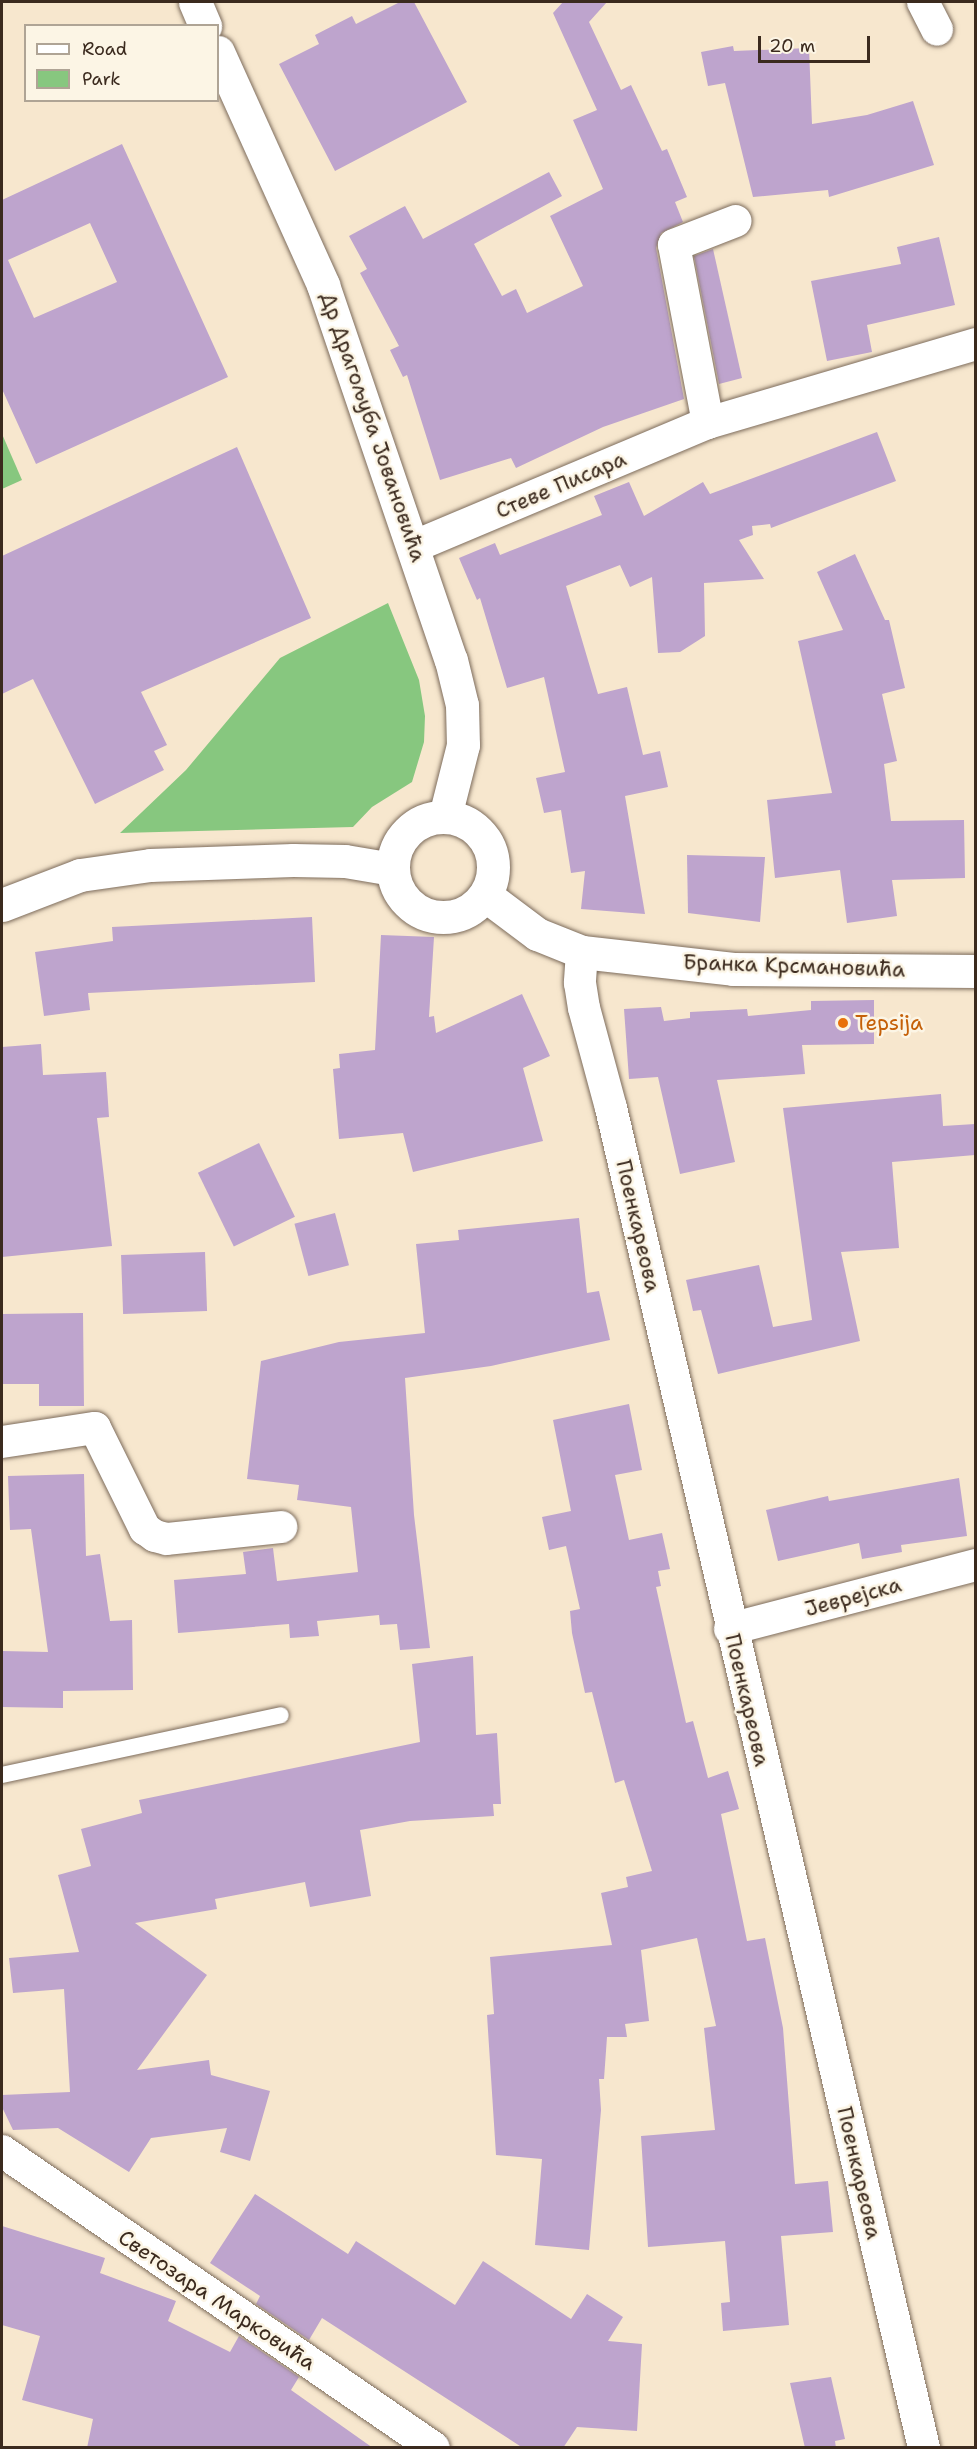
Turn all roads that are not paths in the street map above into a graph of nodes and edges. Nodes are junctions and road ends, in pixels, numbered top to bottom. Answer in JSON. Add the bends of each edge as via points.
{"nodes":[{"id":1,"x":195,"y":2,"type":"edge"},
{"id":2,"x":923,"y":2,"type":"edge"},
{"id":3,"x":205,"y":24,"type":"edge"},
{"id":4,"x":937,"y":30,"type":"dead end"},
{"id":5,"x":219,"y":54,"type":"edge"},
{"id":6,"x":736,"y":221,"type":"dead end"},
{"id":7,"x":975,"y":344,"type":"edge"},
{"id":8,"x":708,"y":423,"type":"junction"},
{"id":9,"x":415,"y":546,"type":"junction"},
{"id":10,"x":444,"y":816,"type":"junction"},
{"id":11,"x":392,"y":869,"type":"junction"},
{"id":12,"x":485,"y":895,"type":"junction"},
{"id":13,"x":2,"y":905,"type":"edge"},
{"id":14,"x":582,"y":951,"type":"junction"},
{"id":15,"x":975,"y":971,"type":"edge"},
{"id":16,"x":2,"y":1442,"type":"edge"},
{"id":17,"x":280,"y":1527,"type":"dead end"},
{"id":18,"x":975,"y":1565,"type":"edge"},
{"id":19,"x":730,"y":1629,"type":"junction"},
{"id":20,"x":281,"y":1715,"type":"dead end"},
{"id":21,"x":2,"y":1774,"type":"edge"},
{"id":22,"x":2,"y":2151,"type":"edge"},
{"id":23,"x":931,"y":2446,"type":"edge"},
{"id":24,"x":434,"y":2448,"type":"edge"}],
"edges":[{"from":1,"to":3,"type":"street"},
{"from":2,"to":4,"type":"street"},
{"from":5,"to":9,"type":"street","name":"Др Драгољуба Јовановића","via":[[323,285]]},
{"from":6,"to":8,"type":"street","via":[[674,245]]},
{"from":7,"to":8,"type":"street","name":"Стеве Писара"},
{"from":8,"to":9,"type":"street","name":"Стеве Писара"},
{"from":9,"to":10,"type":"street","name":"Др Драгољуба Јовановића","via":[[462,705],[463,745]]},
{"from":10,"to":11,"type":"street","via":[[418,822],[407,831],[393,855]]},
{"from":10,"to":12,"type":"street","via":[[470,824],[488,844],[493,870]]},
{"from":11,"to":12,"type":"street","via":[[394,882],[410,905],[435,917],[459,915]]},
{"from":11,"to":13,"type":"street","via":[[345,861],[293,860],[150,865],[80,875]]},
{"from":12,"to":14,"type":"street","name":"Бранка Крсмановића","via":[[537,934]]},
{"from":14,"to":15,"type":"street","name":"Бранка Крсмановића","via":[[733,969]]},
{"from":14,"to":19,"type":"street","name":"Поенкареова","via":[[580,983],[584,1008],[611,1108]]},
{"from":16,"to":17,"type":"street","via":[[95,1428],[145,1529],[155,1536],[167,1539]]},
{"from":18,"to":19,"type":"street","name":"Јеврејска"},
{"from":19,"to":23,"type":"street","name":"Поенкареова"},
{"from":20,"to":21,"type":"lane"},
{"from":22,"to":24,"type":"street","name":"Светозара Марковића"}]}
